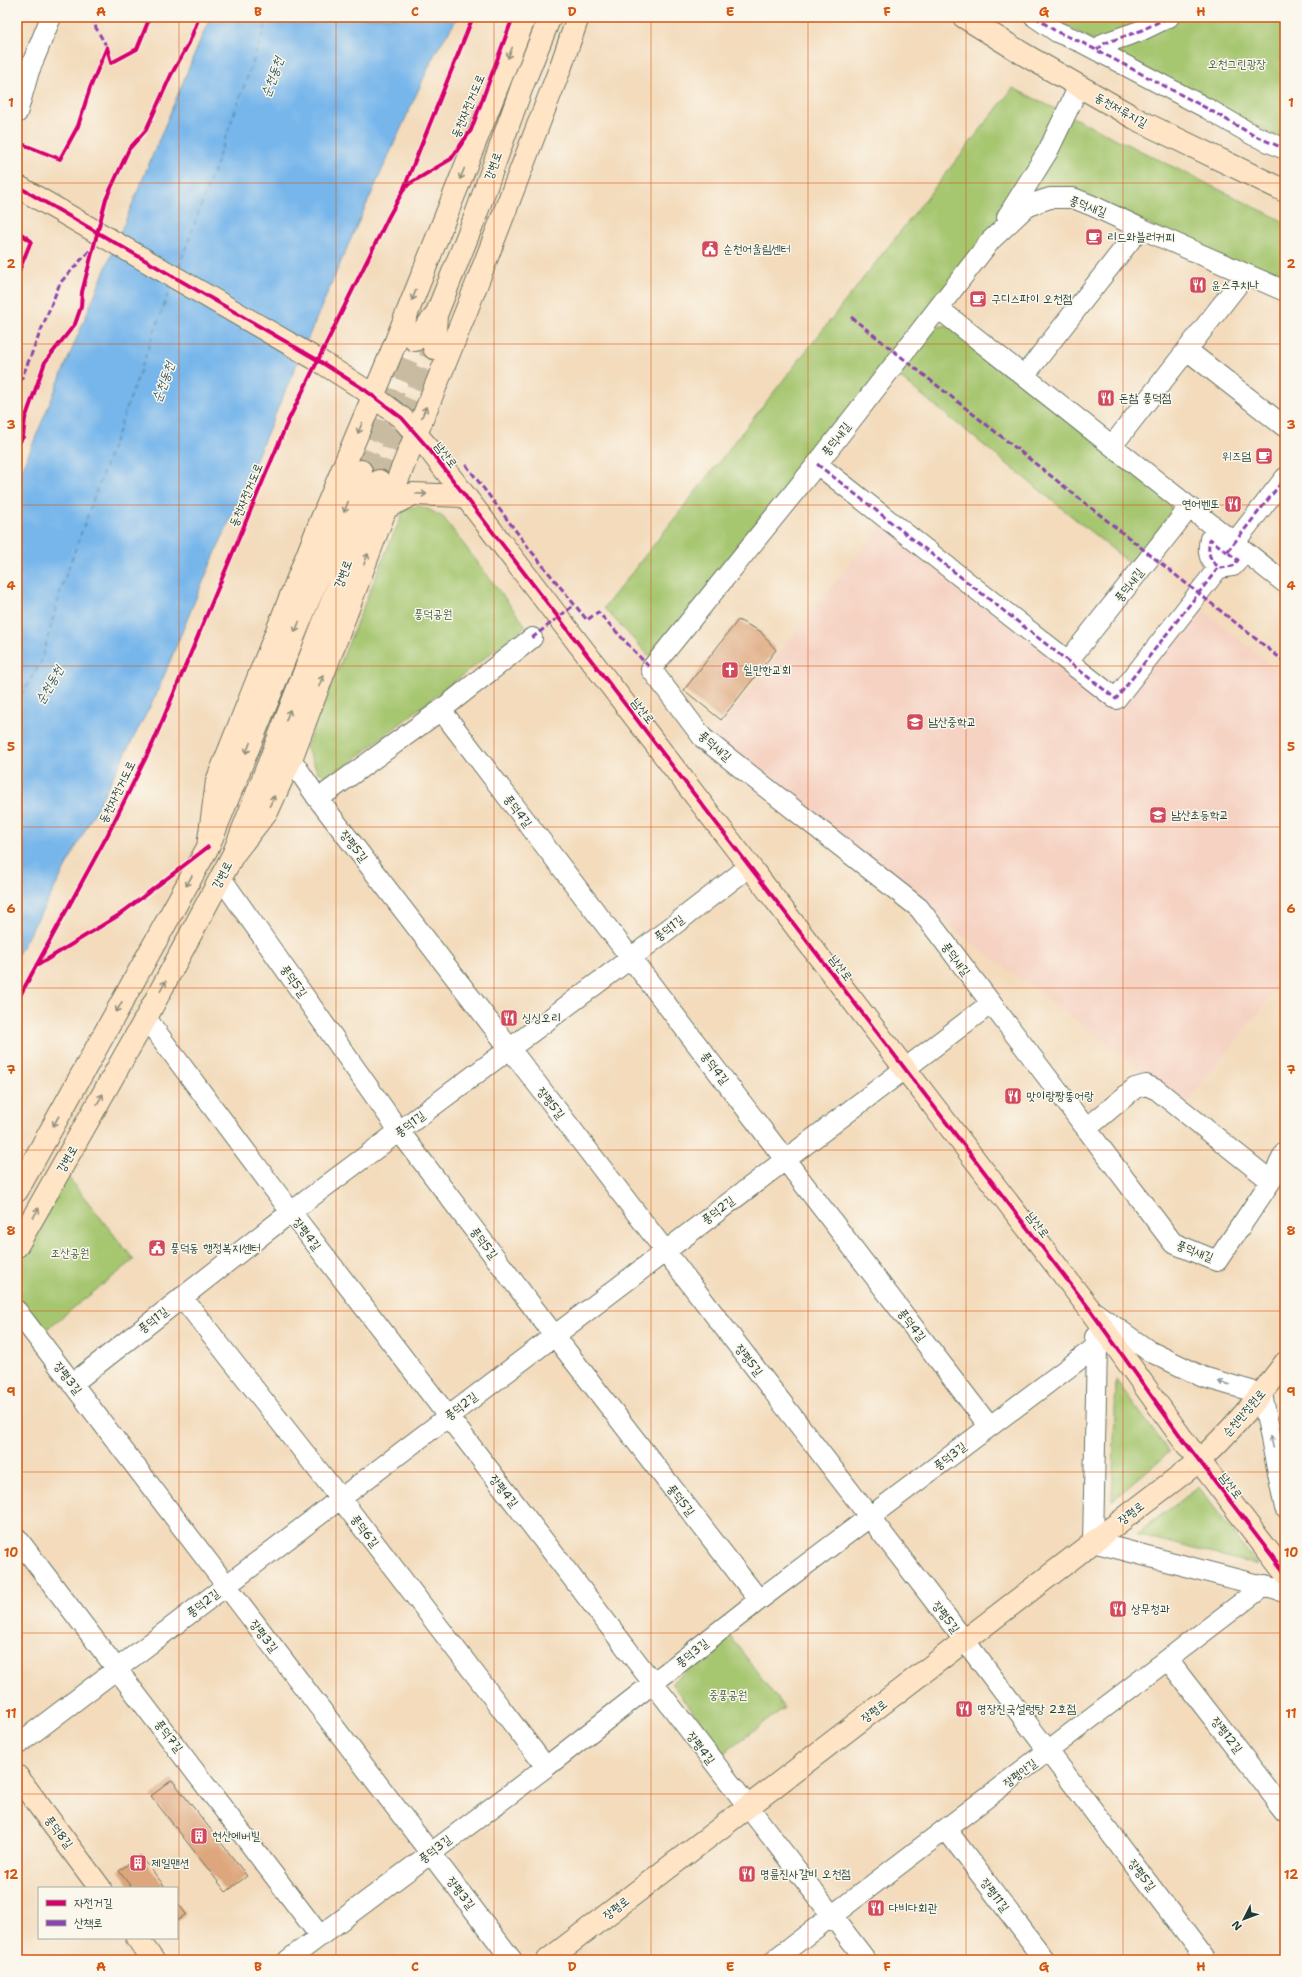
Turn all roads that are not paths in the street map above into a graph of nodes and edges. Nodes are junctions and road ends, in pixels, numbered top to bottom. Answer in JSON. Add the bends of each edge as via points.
{"nodes":[{"id":1,"x":51,"y":17,"type":"edge"},
{"id":2,"x":525,"y":17,"type":"edge"},
{"id":3,"x":550,"y":17,"type":"edge"},
{"id":4,"x":578,"y":17,"type":"edge"},
{"id":5,"x":964,"y":17,"type":"edge"},
{"id":6,"x":1035,"y":17,"type":"edge"},
{"id":7,"x":1169,"y":17,"type":"edge"},
{"id":8,"x":1097,"y":50,"type":"junction"},
{"id":9,"x":1079,"y":86,"type":"junction"},
{"id":10,"x":17,"y":113,"type":"edge"},
{"id":11,"x":1285,"y":149,"type":"edge"},
{"id":12,"x":1044,"y":157,"type":"junction"},
{"id":13,"x":17,"y":186,"type":"edge"},
{"id":14,"x":1285,"y":191,"type":"edge"},
{"id":15,"x":1060,"y":197,"type":"junction"},
{"id":16,"x":1140,"y":228,"type":"junction"},
{"id":17,"x":991,"y":240,"type":"junction"},
{"id":18,"x":1246,"y":274,"type":"junction"},
{"id":19,"x":1285,"y":291,"type":"edge"},
{"id":20,"x":938,"y":308,"type":"junction"},
{"id":21,"x":425,"y":344,"type":"tunnel mouth"},
{"id":22,"x":1187,"y":350,"type":"junction"},
{"id":23,"x":1024,"y":376,"type":"junction"},
{"id":24,"x":369,"y":393,"type":"junction"},
{"id":25,"x":1285,"y":427,"type":"edge"},
{"id":26,"x":415,"y":434,"type":"junction"},
{"id":27,"x":1112,"y":446,"type":"junction"},
{"id":28,"x":817,"y":464,"type":"junction"},
{"id":29,"x":1285,"y":478,"type":"edge"},
{"id":30,"x":464,"y":496,"type":"junction"},
{"id":31,"x":386,"y":508,"type":"junction"},
{"id":32,"x":1189,"y":508,"type":"junction"},
{"id":33,"x":1227,"y":554,"type":"junction"},
{"id":34,"x":1285,"y":584,"type":"edge"},
{"id":35,"x":532,"y":638,"type":"dead end"},
{"id":36,"x":1068,"y":661,"type":"junction"},
{"id":37,"x":441,"y":710,"type":"junction"},
{"id":38,"x":292,"y":759,"type":"junction"},
{"id":39,"x":318,"y":799,"type":"junction"},
{"id":40,"x":208,"y":847,"type":"junction"},
{"id":41,"x":233,"y":855,"type":"junction"},
{"id":42,"x":750,"y":866,"type":"junction"},
{"id":43,"x":221,"y":878,"type":"junction"},
{"id":44,"x":631,"y":958,"type":"junction"},
{"id":45,"x":990,"y":1004,"type":"junction"},
{"id":46,"x":146,"y":1018,"type":"junction"},
{"id":47,"x":510,"y":1048,"type":"junction"},
{"id":48,"x":905,"y":1068,"type":"junction"},
{"id":49,"x":1086,"y":1129,"type":"junction"},
{"id":50,"x":400,"y":1132,"type":"junction"},
{"id":51,"x":1285,"y":1152,"type":"edge"},
{"id":52,"x":785,"y":1159,"type":"junction"},
{"id":53,"x":1271,"y":1181,"type":"junction"},
{"id":54,"x":17,"y":1191,"type":"edge"},
{"id":55,"x":291,"y":1212,"type":"junction"},
{"id":56,"x":17,"y":1246,"type":"edge"},
{"id":57,"x":665,"y":1250,"type":"junction"},
{"id":58,"x":182,"y":1297,"type":"junction"},
{"id":59,"x":1088,"y":1307,"type":"junction"},
{"id":60,"x":17,"y":1312,"type":"edge"},
{"id":61,"x":554,"y":1335,"type":"junction"},
{"id":62,"x":1097,"y":1346,"type":"junction"},
{"id":63,"x":1285,"y":1363,"type":"edge"},
{"id":64,"x":72,"y":1384,"type":"junction"},
{"id":65,"x":1262,"y":1394,"type":"junction"},
{"id":66,"x":447,"y":1417,"type":"junction"},
{"id":67,"x":990,"y":1426,"type":"junction"},
{"id":68,"x":1200,"y":1461,"type":"junction"},
{"id":69,"x":340,"y":1498,"type":"junction"},
{"id":70,"x":1285,"y":1508,"type":"edge"},
{"id":71,"x":870,"y":1517,"type":"junction"},
{"id":72,"x":17,"y":1538,"type":"edge"},
{"id":73,"x":1093,"y":1542,"type":"junction"},
{"id":74,"x":1285,"y":1573,"type":"edge"},
{"id":75,"x":1265,"y":1585,"type":"junction"},
{"id":76,"x":226,"y":1586,"type":"junction"},
{"id":77,"x":1285,"y":1592,"type":"edge"},
{"id":78,"x":759,"y":1600,"type":"junction"},
{"id":79,"x":965,"y":1641,"type":"junction"},
{"id":80,"x":1168,"y":1660,"type":"junction"},
{"id":81,"x":117,"y":1668,"type":"junction"},
{"id":82,"x":652,"y":1684,"type":"junction"},
{"id":83,"x":17,"y":1745,"type":"edge"},
{"id":84,"x":1048,"y":1751,"type":"junction"},
{"id":85,"x":546,"y":1767,"type":"junction"},
{"id":86,"x":17,"y":1776,"type":"edge"},
{"id":87,"x":747,"y":1808,"type":"junction"},
{"id":88,"x":1285,"y":1811,"type":"edge"},
{"id":89,"x":946,"y":1829,"type":"junction"},
{"id":90,"x":430,"y":1853,"type":"junction"},
{"id":91,"x":99,"y":1887,"type":"edge"},
{"id":92,"x":832,"y":1916,"type":"junction"},
{"id":93,"x":320,"y":1936,"type":"junction"},
{"id":94,"x":138,"y":1939,"type":"edge"},
{"id":95,"x":154,"y":1960,"type":"edge"},
{"id":96,"x":288,"y":1960,"type":"edge"},
{"id":97,"x":512,"y":1960,"type":"edge"},
{"id":98,"x":548,"y":1960,"type":"edge"},
{"id":99,"x":774,"y":1960,"type":"edge"},
{"id":100,"x":866,"y":1960,"type":"edge"},
{"id":101,"x":1045,"y":1960,"type":"edge"},
{"id":102,"x":1206,"y":1960,"type":"edge"}],
"edges":[{"from":1,"to":10,"type":"street","via":[[29,71]]},
{"from":2,"to":24,"type":"main road","one_way":true},
{"from":3,"to":21,"type":"main road","name":"강변로"},
{"from":26,"to":4,"type":"main road","one_way":true,"via":[[467,309]]},
{"from":5,"to":9,"type":"main road","name":"동천저류지길"},
{"from":6,"to":8,"type":"street","via":[[1057,32]]},
{"from":7,"to":8,"type":"street","via":[[1140,31],[1105,43]]},
{"from":8,"to":11,"type":"street","via":[[1254,135]]},
{"from":9,"to":12,"type":"street"},
{"from":9,"to":14,"type":"main road","name":"동천저류지길","via":[[1140,121]]},
{"from":12,"to":15,"type":"street","via":[[1046,180]]},
{"from":12,"to":17,"type":"street"},
{"from":13,"to":24,"type":"main road","name":"남산로","via":[[321,362]]},
{"from":15,"to":16,"type":"street","name":"풍덕새길","via":[[1073,198]]},
{"from":15,"to":17,"type":"street","name":"풍덕새길","via":[[1035,203],[1024,209]]},
{"from":16,"to":18,"type":"street","name":"풍덕새길"},
{"from":16,"to":23,"type":"street"},
{"from":17,"to":20,"type":"street","name":"풍덕새길"},
{"from":18,"to":19,"type":"street","name":"풍덕새길"},
{"from":18,"to":22,"type":"street"},
{"from":20,"to":23,"type":"street"},
{"from":20,"to":28,"type":"street","name":"풍덕새길"},
{"from":22,"to":25,"type":"street"},
{"from":22,"to":27,"type":"street"},
{"from":23,"to":27,"type":"street"},
{"from":24,"to":26,"type":"main road","name":"남산로","via":[[402,418]]},
{"from":24,"to":40,"type":"main road","one_way":true,"via":[[217,781]]},
{"from":26,"to":30,"type":"main road","name":"남산로"},
{"from":26,"to":31,"type":"main road"},
{"from":27,"to":32,"type":"street"},
{"from":28,"to":36,"type":"street"},
{"from":28,"to":45,"type":"street","name":"풍덕새길","via":[[651,669],[702,738],[919,908]]},
{"from":29,"to":33,"type":"street"},
{"from":31,"to":30,"type":"main road","one_way":true,"via":[[413,494]]},
{"from":30,"to":42,"type":"main road","name":"남산로"},
{"from":38,"to":31,"type":"main road","one_way":true},
{"from":32,"to":33,"type":"street"},
{"from":32,"to":36,"type":"street","name":"풍덕새길"},
{"from":33,"to":34,"type":"street"},
{"from":33,"to":36,"type":"street","via":[[1116,699]]},
{"from":35,"to":37,"type":"street"},
{"from":37,"to":39,"type":"street"},
{"from":37,"to":44,"type":"street","name":"풍덕4길"},
{"from":38,"to":39,"type":"street","name":"장평5길"},
{"from":41,"to":38,"type":"main road","one_way":true,"via":[[268,810]]},
{"from":39,"to":47,"type":"street","name":"장평5길"},
{"from":41,"to":40,"type":"main road","name":"강변로","one_way":true,"via":[[370,476]]},
{"from":40,"to":54,"type":"main road","name":"강변로","one_way":true},
{"from":41,"to":43,"type":"main road","name":"강변로"},
{"from":42,"to":44,"type":"street","name":"풍덕1길"},
{"from":42,"to":48,"type":"main road","name":"남산로"},
{"from":46,"to":43,"type":"main road","name":"강변로","one_way":true},
{"from":43,"to":50,"type":"street","name":"풍덕5길"},
{"from":44,"to":47,"type":"street","name":"풍덕1길"},
{"from":44,"to":52,"type":"street","name":"풍덕4길"},
{"from":45,"to":48,"type":"street","name":"풍덕2길"},
{"from":45,"to":49,"type":"street","name":"풍덕새길"},
{"from":46,"to":55,"type":"street","name":"장평4길"},
{"from":56,"to":46,"type":"main road","name":"강변로","one_way":true},
{"from":47,"to":50,"type":"street","name":"풍덕1길"},
{"from":47,"to":57,"type":"street","name":"장평5길"},
{"from":48,"to":52,"type":"street","name":"풍덕2길"},
{"from":48,"to":59,"type":"main road","name":"남산로"},
{"from":49,"to":53,"type":"street","via":[[1135,1088],[1146,1085],[1157,1090]]},
{"from":49,"to":53,"type":"street","name":"풍덕새길","via":[[1173,1243],[1217,1261]]},
{"from":50,"to":55,"type":"street","name":"풍덕1길"},
{"from":50,"to":61,"type":"street","name":"풍덕5길"},
{"from":51,"to":53,"type":"street","name":"풍덕새길"},
{"from":52,"to":57,"type":"street","name":"풍덕2길"},
{"from":52,"to":67,"type":"street","name":"풍덕4길"},
{"from":55,"to":58,"type":"street","name":"풍덕1길"},
{"from":55,"to":66,"type":"street","name":"장평4길"},
{"from":57,"to":61,"type":"street","name":"풍덕2길"},
{"from":57,"to":71,"type":"street","name":"장평5길"},
{"from":58,"to":64,"type":"street","name":"풍덕1길"},
{"from":58,"to":69,"type":"street","name":"풍덕6길"},
{"from":59,"to":62,"type":"street"},
{"from":65,"to":59,"type":"street","one_way":true,"via":[[1203,1378],[1149,1351]]},
{"from":59,"to":68,"type":"main road","name":"남산로"},
{"from":60,"to":64,"type":"street","name":"장평3길"},
{"from":61,"to":66,"type":"street","name":"풍덕2길"},
{"from":61,"to":78,"type":"street","name":"풍덕5길"},
{"from":62,"to":67,"type":"street","name":"풍덕3길"},
{"from":62,"to":73,"type":"street"},
{"from":63,"to":65,"type":"main road","name":"순천만정원로"},
{"from":64,"to":76,"type":"street","name":"장평3길"},
{"from":65,"to":68,"type":"main road","name":"순천만정원로"},
{"from":70,"to":65,"type":"street","one_way":true},
{"from":66,"to":69,"type":"street","name":"풍덕2길"},
{"from":66,"to":82,"type":"street","name":"장평4길"},
{"from":67,"to":71,"type":"street","name":"풍덕3길"},
{"from":68,"to":73,"type":"main road","name":"장평로"},
{"from":68,"to":74,"type":"main road","name":"남산로"},
{"from":69,"to":76,"type":"street","name":"풍덕2길"},
{"from":69,"to":85,"type":"street","name":"풍덕6길"},
{"from":71,"to":78,"type":"street","name":"풍덕3길"},
{"from":71,"to":79,"type":"street","name":"장평5길"},
{"from":72,"to":81,"type":"street","name":"풍덕7길"},
{"from":73,"to":75,"type":"street"},
{"from":73,"to":79,"type":"main road","name":"장평로"},
{"from":75,"to":77,"type":"street"},
{"from":75,"to":80,"type":"street","name":"장평안길"},
{"from":76,"to":81,"type":"street","name":"풍덕2길"},
{"from":76,"to":90,"type":"street","name":"장평3길"},
{"from":78,"to":82,"type":"street","name":"풍덕3길"},
{"from":79,"to":84,"type":"street","name":"장평5길"},
{"from":79,"to":87,"type":"main road","name":"장평로"},
{"from":80,"to":84,"type":"street","name":"장평안길"},
{"from":80,"to":88,"type":"street","name":"장평12길"},
{"from":81,"to":83,"type":"street","name":"풍덕2길"},
{"from":81,"to":93,"type":"street","name":"풍덕7길"},
{"from":82,"to":85,"type":"street","name":"풍덕3길"},
{"from":82,"to":87,"type":"street","name":"장평4길"},
{"from":84,"to":89,"type":"street","name":"장평안길"},
{"from":84,"to":102,"type":"street","name":"장평5길"},
{"from":85,"to":90,"type":"street","name":"풍덕3길"},
{"from":86,"to":91,"type":"main road","name":"풍덕8길"},
{"from":87,"to":92,"type":"street","name":"장평4길"},
{"from":87,"to":98,"type":"main road","name":"장평로"},
{"from":89,"to":92,"type":"street","name":"장평안길"},
{"from":89,"to":101,"type":"street","name":"장평11길"},
{"from":90,"to":93,"type":"street","name":"풍덕3길"},
{"from":90,"to":97,"type":"street","name":"장평3길"},
{"from":92,"to":99,"type":"street","name":"장평안길"},
{"from":92,"to":100,"type":"street","name":"장평4길"},
{"from":93,"to":96,"type":"street","name":"풍덕3길"},
{"from":94,"to":95,"type":"main road"}]}
